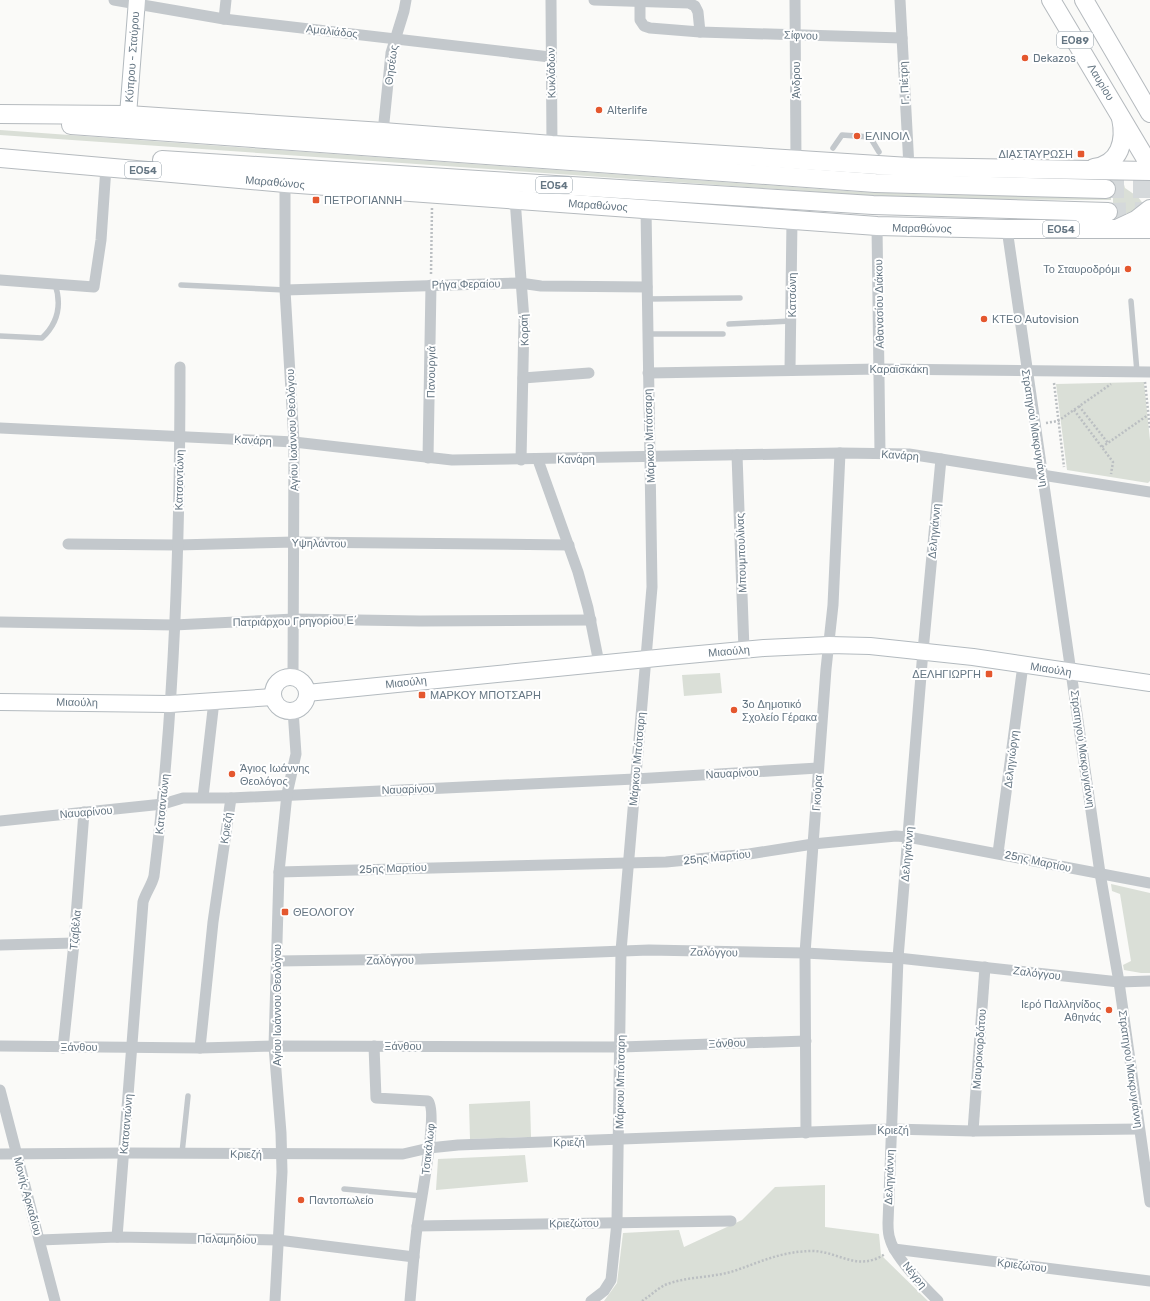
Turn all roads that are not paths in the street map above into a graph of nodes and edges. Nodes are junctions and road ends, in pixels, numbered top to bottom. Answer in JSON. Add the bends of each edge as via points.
{"nodes":[{"id":1,"x":114,"y":0,"type":"edge"},
{"id":2,"x":226,"y":0,"type":"edge"},
{"id":3,"x":406,"y":0,"type":"edge"},
{"id":4,"x":551,"y":0,"type":"edge"},
{"id":5,"x":594,"y":0,"type":"edge"},
{"id":6,"x":795,"y":0,"type":"edge"},
{"id":7,"x":900,"y":0,"type":"edge"},
{"id":8,"x":1051,"y":0,"type":"edge"},
{"id":9,"x":1084,"y":0,"type":"edge"},
{"id":10,"x":137,"y":2,"type":"edge"},
{"id":11,"x":640,"y":2,"type":"junction"},
{"id":12,"x":224,"y":19,"type":"junction"},
{"id":13,"x":700,"y":32,"type":"junction"},
{"id":14,"x":795,"y":35,"type":"junction"},
{"id":15,"x":395,"y":38,"type":"junction"},
{"id":16,"x":902,"y":38,"type":"junction"},
{"id":17,"x":550,"y":57,"type":"junction"},
{"id":18,"x":1150,"y":113,"type":"edge"},
{"id":19,"x":0,"y":114,"type":"edge"},
{"id":20,"x":128,"y":115,"type":"junction"},
{"id":21,"x":1121,"y":117,"type":"junction"},
{"id":22,"x":0,"y":120,"type":"edge"},
{"id":23,"x":383,"y":132,"type":"junction"},
{"id":24,"x":552,"y":145,"type":"junction"},
{"id":25,"x":834,"y":148,"type":"dead end"},
{"id":26,"x":0,"y":150,"type":"edge"},
{"id":27,"x":878,"y":152,"type":"dead end"},
{"id":28,"x":0,"y":158,"type":"edge"},
{"id":29,"x":796,"y":160,"type":"junction"},
{"id":30,"x":1150,"y":166,"type":"edge"},
{"id":31,"x":106,"y":167,"type":"junction"},
{"id":32,"x":909,"y":167,"type":"junction"},
{"id":33,"x":1086,"y":169,"type":"junction"},
{"id":34,"x":1150,"y":170,"type":"edge"},
{"id":35,"x":285,"y":183,"type":"junction"},
{"id":36,"x":1106,"y":189,"type":"tunnel mouth"},
{"id":37,"x":515,"y":199,"type":"junction"},
{"id":38,"x":646,"y":209,"type":"junction"},
{"id":39,"x":1150,"y":209,"type":"edge"},
{"id":40,"x":1108,"y":212,"type":"tunnel mouth"},
{"id":41,"x":792,"y":220,"type":"junction"},
{"id":42,"x":877,"y":226,"type":"junction"},
{"id":43,"x":1006,"y":229,"type":"junction"},
{"id":44,"x":1116,"y":229,"type":"junction"},
{"id":45,"x":1150,"y":229,"type":"edge"},
{"id":46,"x":0,"y":280,"type":"edge"},
{"id":47,"x":520,"y":283,"type":"junction"},
{"id":48,"x":55,"y":284,"type":"junction"},
{"id":49,"x":181,"y":285,"type":"dead end"},
{"id":50,"x":431,"y":285,"type":"junction"},
{"id":51,"x":647,"y":287,"type":"junction"},
{"id":52,"x":285,"y":290,"type":"junction"},
{"id":53,"x":740,"y":298,"type":"dead end"},
{"id":54,"x":647,"y":299,"type":"junction"},
{"id":55,"x":1131,"y":301,"type":"dead end"},
{"id":56,"x":792,"y":321,"type":"junction"},
{"id":57,"x":728,"y":324,"type":"dead end"},
{"id":58,"x":648,"y":334,"type":"junction"},
{"id":59,"x":723,"y":334,"type":"dead end"},
{"id":60,"x":0,"y":336,"type":"edge"},
{"id":61,"x":180,"y":367,"type":"dead end"},
{"id":62,"x":880,"y":369,"type":"junction"},
{"id":63,"x":790,"y":370,"type":"junction"},
{"id":64,"x":1026,"y":371,"type":"junction"},
{"id":65,"x":589,"y":372,"type":"dead end"},
{"id":66,"x":1144,"y":372,"type":"edge"},
{"id":67,"x":648,"y":373,"type":"junction"},
{"id":68,"x":523,"y":378,"type":"junction"},
{"id":69,"x":0,"y":428,"type":"edge"},
{"id":70,"x":180,"y":436,"type":"junction"},
{"id":71,"x":294,"y":442,"type":"junction"},
{"id":72,"x":840,"y":453,"type":"junction"},
{"id":73,"x":880,"y":453,"type":"junction"},
{"id":74,"x":737,"y":455,"type":"junction"},
{"id":75,"x":428,"y":458,"type":"junction"},
{"id":76,"x":650,"y":458,"type":"junction"},
{"id":77,"x":941,"y":459,"type":"junction"},
{"id":78,"x":521,"y":460,"type":"junction"},
{"id":79,"x":538,"y":460,"type":"junction"},
{"id":80,"x":1043,"y":475,"type":"junction"},
{"id":81,"x":1150,"y":492,"type":"edge"},
{"id":82,"x":294,"y":542,"type":"junction"},
{"id":83,"x":68,"y":544,"type":"dead end"},
{"id":84,"x":177,"y":545,"type":"junction"},
{"id":85,"x":569,"y":545,"type":"junction"},
{"id":86,"x":294,"y":619,"type":"junction"},
{"id":87,"x":591,"y":620,"type":"junction"},
{"id":88,"x":0,"y":622,"type":"edge"},
{"id":89,"x":174,"y":624,"type":"junction"},
{"id":90,"x":829,"y":646,"type":"junction"},
{"id":91,"x":744,"y":650,"type":"junction"},
{"id":92,"x":923,"y":651,"type":"junction"},
{"id":93,"x":645,"y":659,"type":"junction"},
{"id":94,"x":599,"y":663,"type":"junction"},
{"id":95,"x":1023,"y":665,"type":"junction"},
{"id":96,"x":1072,"y":672,"type":"junction"},
{"id":97,"x":293,"y":677,"type":"junction"},
{"id":98,"x":1150,"y":683,"type":"edge"},
{"id":99,"x":307,"y":693,"type":"junction"},
{"id":100,"x":273,"y":697,"type":"junction"},
{"id":101,"x":214,"y":701,"type":"junction"},
{"id":102,"x":0,"y":702,"type":"edge"},
{"id":103,"x":170,"y":704,"type":"junction"},
{"id":104,"x":294,"y":710,"type":"junction"},
{"id":105,"x":818,"y":768,"type":"junction"},
{"id":106,"x":634,"y":779,"type":"junction"},
{"id":107,"x":287,"y":794,"type":"junction"},
{"id":108,"x":203,"y":797,"type":"junction"},
{"id":109,"x":230,"y":798,"type":"junction"},
{"id":110,"x":163,"y":804,"type":"junction"},
{"id":111,"x":84,"y":812,"type":"junction"},
{"id":112,"x":0,"y":821,"type":"edge"},
{"id":113,"x":908,"y":837,"type":"junction"},
{"id":114,"x":813,"y":844,"type":"junction"},
{"id":115,"x":998,"y":853,"type":"junction"},
{"id":116,"x":629,"y":863,"type":"junction"},
{"id":117,"x":279,"y":872,"type":"junction"},
{"id":118,"x":1100,"y":874,"type":"junction"},
{"id":119,"x":1150,"y":883,"type":"edge"},
{"id":120,"x":74,"y":943,"type":"junction"},
{"id":121,"x":0,"y":945,"type":"edge"},
{"id":122,"x":621,"y":951,"type":"junction"},
{"id":123,"x":806,"y":954,"type":"junction"},
{"id":124,"x":898,"y":958,"type":"junction"},
{"id":125,"x":277,"y":961,"type":"junction"},
{"id":126,"x":985,"y":967,"type":"junction"},
{"id":127,"x":1150,"y":981,"type":"edge"},
{"id":128,"x":1119,"y":982,"type":"junction"},
{"id":129,"x":806,"y":1040,"type":"junction"},
{"id":130,"x":0,"y":1046,"type":"edge"},
{"id":131,"x":274,"y":1046,"type":"junction"},
{"id":132,"x":374,"y":1046,"type":"junction"},
{"id":133,"x":132,"y":1047,"type":"junction"},
{"id":134,"x":620,"y":1047,"type":"junction"},
{"id":135,"x":63,"y":1048,"type":"junction"},
{"id":136,"x":200,"y":1048,"type":"junction"},
{"id":137,"x":0,"y":1090,"type":"edge"},
{"id":138,"x":188,"y":1096,"type":"dead end"},
{"id":139,"x":891,"y":1129,"type":"junction"},
{"id":140,"x":1139,"y":1129,"type":"junction"},
{"id":141,"x":973,"y":1131,"type":"junction"},
{"id":142,"x":806,"y":1132,"type":"junction"},
{"id":143,"x":618,"y":1140,"type":"junction"},
{"id":144,"x":429,"y":1148,"type":"junction"},
{"id":145,"x":16,"y":1153,"type":"junction"},
{"id":146,"x":124,"y":1153,"type":"junction"},
{"id":147,"x":182,"y":1153,"type":"junction"},
{"id":148,"x":0,"y":1154,"type":"edge"},
{"id":149,"x":281,"y":1155,"type":"junction"},
{"id":150,"x":344,"y":1189,"type":"dead end"},
{"id":151,"x":423,"y":1196,"type":"junction"},
{"id":152,"x":1150,"y":1202,"type":"edge"},
{"id":153,"x":732,"y":1221,"type":"dead end"},
{"id":154,"x":617,"y":1222,"type":"junction"},
{"id":155,"x":417,"y":1226,"type":"junction"},
{"id":156,"x":117,"y":1237,"type":"junction"},
{"id":157,"x":40,"y":1240,"type":"junction"},
{"id":158,"x":278,"y":1240,"type":"junction"},
{"id":159,"x":894,"y":1249,"type":"junction"},
{"id":160,"x":414,"y":1257,"type":"junction"},
{"id":161,"x":1150,"y":1281,"type":"edge"},
{"id":162,"x":55,"y":1301,"type":"edge"},
{"id":163,"x":275,"y":1301,"type":"edge"},
{"id":164,"x":410,"y":1301,"type":"edge"},
{"id":165,"x":591,"y":1301,"type":"edge"},
{"id":166,"x":938,"y":1301,"type":"edge"}],
"edges":[{"from":1,"to":10,"type":"street","name":"Αμαλιάδος"},
{"from":2,"to":12,"type":"street"},
{"from":3,"to":15,"type":"street","name":"Θησέως"},
{"from":4,"to":17,"type":"street","name":"Κυκλάδων"},
{"from":5,"to":11,"type":"street"},
{"from":6,"to":14,"type":"street","name":"Άνδρου"},
{"from":7,"to":16,"type":"street","name":"Γ. Πιέτρη"},
{"from":8,"to":21,"type":"main road","name":"Λαυρίου","number":"ΕΟ89"},
{"from":9,"to":18,"type":"main road","number":"ΕΟ89"},
{"from":10,"to":12,"type":"street","name":"Αμαλιάδος"},
{"from":10,"to":20,"type":"street","name":"Κύπρου - Σταύρου"},
{"from":11,"to":13,"type":"street","name":"Σίφνου","via":[[640,20],[644,26]]},
{"from":11,"to":13,"type":"street","via":[[689,3],[695,6]]},
{"from":12,"to":15,"type":"street","name":"Αμαλιάδος"},
{"from":13,"to":14,"type":"street","name":"Σίφνου"},
{"from":14,"to":16,"type":"street","name":"Σίφνου"},
{"from":14,"to":29,"type":"street","name":"Άνδρου"},
{"from":15,"to":17,"type":"street","name":"Αμαλιάδος"},
{"from":15,"to":23,"type":"street","name":"Θησέως","via":[[391,53]]},
{"from":16,"to":32,"type":"street","name":"Γ. Πιέτρη"},
{"from":17,"to":24,"type":"street","name":"Κυκλάδων"},
{"from":19,"to":20,"type":"main road"},
{"from":20,"to":23,"type":"main road"},
{"from":21,"to":30,"type":"main road","name":"Λαυρίου","number":"ΕΟ89"},
{"from":21,"to":33,"type":"main road","via":[[1123,136],[1118,154],[1108,164]]},
{"from":22,"to":36,"type":"main road","number":"ΕΟ54","via":[[875,184]]},
{"from":23,"to":24,"type":"main road"},
{"from":24,"to":29,"type":"main road"},
{"from":25,"to":27,"type":"lane","via":[[842,135],[870,138]]},
{"from":26,"to":40,"type":"main road","name":"Μαραθώνος","number":"ΕΟ54","via":[[873,205]]},
{"from":28,"to":31,"type":"main road","name":"Μαραθώνος","number":"ΕΟ54"},
{"from":29,"to":32,"type":"main road"},
{"from":31,"to":35,"type":"main road","name":"Μαραθώνος","number":"ΕΟ54"},
{"from":31,"to":48,"type":"street","via":[[101,240],[94,287]]},
{"from":32,"to":33,"type":"main road"},
{"from":33,"to":34,"type":"main road"},
{"from":35,"to":37,"type":"main road","name":"Μαραθώνος","number":"ΕΟ54"},
{"from":35,"to":52,"type":"street","name":"Αγίου Ιωάννου Θεολόγου"},
{"from":37,"to":38,"type":"main road","name":"Μαραθώνος","number":"ΕΟ54"},
{"from":37,"to":47,"type":"street","name":"Κοραή"},
{"from":38,"to":41,"type":"main road","name":"Μαραθώνος","number":"ΕΟ54"},
{"from":38,"to":51,"type":"street","name":"Μάρκου Μπότσαρη"},
{"from":39,"to":44,"type":"main road","via":[[1136,220]]},
{"from":41,"to":42,"type":"main road","name":"Μαραθώνος","number":"ΕΟ54"},
{"from":41,"to":56,"type":"street","name":"Κατσώνη"},
{"from":42,"to":43,"type":"main road","name":"Μαραθώνος","number":"ΕΟ54"},
{"from":42,"to":62,"type":"street","name":"Αθανασίου Διάκου"},
{"from":43,"to":44,"type":"main road","name":"Μαραθώνος","number":"ΕΟ54"},
{"from":43,"to":64,"type":"street","name":"Στρατηγού Μακρυγιάννη"},
{"from":44,"to":45,"type":"main road","name":"Μαραθώνος","number":"ΕΟ54"},
{"from":46,"to":48,"type":"street"},
{"from":47,"to":50,"type":"street","name":"Ρήγα Φεραίου"},
{"from":47,"to":51,"type":"street","name":"Ρήγα Φεραίου","via":[[541,286]]},
{"from":47,"to":68,"type":"street","name":"Κοραή","via":[[524,320]]},
{"from":48,"to":60,"type":"lane","via":[[59,298],[58,311],[49,332],[42,338]]},
{"from":49,"to":52,"type":"lane"},
{"from":50,"to":52,"type":"street","name":"Ρήγα Φεραίου"},
{"from":50,"to":75,"type":"street","name":"Πανουργιά"},
{"from":51,"to":54,"type":"street","name":"Μάρκου Μπότσαρη"},
{"from":52,"to":71,"type":"street","name":"Αγίου Ιωάννου Θεολόγου"},
{"from":53,"to":54,"type":"lane"},
{"from":54,"to":58,"type":"street","name":"Μάρκου Μπότσαρη"},
{"from":55,"to":66,"type":"lane"},
{"from":56,"to":57,"type":"lane"},
{"from":56,"to":63,"type":"street","name":"Κατσώνη"},
{"from":58,"to":59,"type":"lane"},
{"from":58,"to":67,"type":"street","name":"Μάρκου Μπότσαρη"},
{"from":61,"to":70,"type":"street","name":"Κατσαντώνη"},
{"from":62,"to":63,"type":"street","name":"Καραϊσκάκη"},
{"from":62,"to":64,"type":"street","name":"Καραϊσκάκη"},
{"from":62,"to":73,"type":"street","name":"Αθανασίου Διάκου"},
{"from":63,"to":67,"type":"street","name":"Καραϊσκάκη"},
{"from":64,"to":66,"type":"street","name":"Καραϊσκάκη"},
{"from":64,"to":80,"type":"street","name":"Στρατηγού Μακρυγιάννη"},
{"from":65,"to":68,"type":"street"},
{"from":67,"to":76,"type":"street","name":"Μάρκου Μπότσαρη"},
{"from":68,"to":78,"type":"street","name":"Κοραή"},
{"from":69,"to":70,"type":"street","name":"Κανάρη"},
{"from":70,"to":71,"type":"street","name":"Κανάρη"},
{"from":70,"to":84,"type":"street","name":"Κατσαντώνη"},
{"from":71,"to":75,"type":"street","name":"Κανάρη"},
{"from":71,"to":82,"type":"street","name":"Αγίου Ιωάννου Θεολόγου"},
{"from":72,"to":73,"type":"street","name":"Κανάρη"},
{"from":72,"to":74,"type":"street","name":"Κανάρη"},
{"from":72,"to":90,"type":"street","name":"Γκούρα"},
{"from":73,"to":77,"type":"street","name":"Κανάρη"},
{"from":74,"to":76,"type":"street","name":"Κανάρη"},
{"from":74,"to":91,"type":"street","name":"Μπουμπουλίνας"},
{"from":75,"to":78,"type":"street","name":"Κανάρη"},
{"from":76,"to":79,"type":"street","name":"Κανάρη"},
{"from":76,"to":93,"type":"street","name":"Μάρκου Μπότσαρη","via":[[652,586]]},
{"from":77,"to":80,"type":"street","name":"Κανάρη"},
{"from":77,"to":92,"type":"street","name":"Δεληγιάννη"},
{"from":78,"to":79,"type":"street","name":"Κανάρη"},
{"from":79,"to":85,"type":"street"},
{"from":80,"to":81,"type":"street","name":"Κανάρη"},
{"from":80,"to":96,"type":"street","name":"Στρατηγού Μακρυγιάννη"},
{"from":82,"to":84,"type":"street","name":"Υψηλάντου"},
{"from":82,"to":85,"type":"street","name":"Υψηλάντου"},
{"from":82,"to":86,"type":"street","name":"Αγίου Ιωάννου Θεολόγου"},
{"from":83,"to":84,"type":"street","name":"Υψηλάντου"},
{"from":84,"to":89,"type":"street","name":"Κατσαντώνη"},
{"from":85,"to":87,"type":"street"},
{"from":86,"to":87,"type":"street","name":"Πατριάρχου Γρηγορίου Ε΄"},
{"from":86,"to":89,"type":"street","name":"Πατριάρχου Γρηγορίου Ε΄"},
{"from":86,"to":97,"type":"street","name":"Αγίου Ιωάννου Θεολόγου"},
{"from":87,"to":94,"type":"street"},
{"from":88,"to":89,"type":"street","name":"Πατριάρχου Γρηγορίου Ε΄"},
{"from":89,"to":103,"type":"street","name":"Κατσαντώνη"},
{"from":90,"to":91,"type":"street","name":"Μιαούλη"},
{"from":90,"to":92,"type":"street","name":"Μιαούλη","via":[[870,646]]},
{"from":90,"to":105,"type":"street","name":"Γκούρα"},
{"from":91,"to":93,"type":"street","name":"Μιαούλη"},
{"from":92,"to":95,"type":"street","name":"Μιαούλη"},
{"from":92,"to":113,"type":"street","name":"Δεληγιάννη"},
{"from":93,"to":94,"type":"street","name":"Μιαούλη"},
{"from":93,"to":106,"type":"street","name":"Μάρκου Μπότσαρη"},
{"from":94,"to":99,"type":"street","name":"Μιαούλη"},
{"from":95,"to":96,"type":"street","name":"Μιαούλη"},
{"from":95,"to":115,"type":"street","name":"Δεληγιώργη"},
{"from":96,"to":98,"type":"street","name":"Μιαούλη"},
{"from":96,"to":118,"type":"street","name":"Στρατηγού Μακρυγιάννη"},
{"from":97,"to":99,"type":"street","via":[[304,684]]},
{"from":97,"to":100,"type":"street","via":[[279,680],[273,690]]},
{"from":99,"to":104,"type":"street","via":[[303,705]]},
{"from":100,"to":101,"type":"street","name":"Μιαούλη"},
{"from":100,"to":104,"type":"street","via":[[278,706]]},
{"from":101,"to":103,"type":"street","name":"Μιαούλη"},
{"from":101,"to":108,"type":"street"},
{"from":102,"to":103,"type":"street","name":"Μιαούλη"},
{"from":103,"to":110,"type":"street","name":"Κατσαντώνη"},
{"from":104,"to":107,"type":"street","name":"Αγίου Ιωάννου Θεολόγου","via":[[296,754]]},
{"from":105,"to":106,"type":"street","name":"Ναυαρίνου"},
{"from":105,"to":114,"type":"street","name":"Γκούρα"},
{"from":106,"to":107,"type":"street","name":"Ναυαρίνου"},
{"from":106,"to":116,"type":"street","name":"Μάρκου Μπότσαρη"},
{"from":107,"to":109,"type":"street","name":"Ναυαρίνου"},
{"from":107,"to":117,"type":"street","name":"Αγίου Ιωάννου Θεολόγου"},
{"from":108,"to":109,"type":"street","name":"Ναυαρίνου"},
{"from":108,"to":110,"type":"street","name":"Ναυαρίνου","via":[[183,798]]},
{"from":109,"to":136,"type":"street","name":"Κριεζή","via":[[213,922]]},
{"from":110,"to":111,"type":"street","name":"Ναυαρίνου"},
{"from":110,"to":133,"type":"street","name":"Κατσαντώνη","via":[[154,876],[143,902]]},
{"from":111,"to":112,"type":"street","name":"Ναυαρίνου"},
{"from":111,"to":120,"type":"street","name":"Τζαβέλα"},
{"from":113,"to":114,"type":"street","name":"25ης Μαρτίου"},
{"from":113,"to":115,"type":"street","name":"25ης Μαρτίου"},
{"from":113,"to":124,"type":"street","name":"Δεληγιάννη"},
{"from":114,"to":116,"type":"street","name":"25ης Μαρτίου","via":[[749,854]]},
{"from":114,"to":123,"type":"street","name":"Γκούρα"},
{"from":115,"to":118,"type":"street","name":"25ης Μαρτίου"},
{"from":116,"to":117,"type":"street","name":"25ης Μαρτίου"},
{"from":116,"to":122,"type":"street","name":"Μάρκου Μπότσαρη"},
{"from":117,"to":125,"type":"street","name":"Αγίου Ιωάννου Θεολόγου"},
{"from":118,"to":119,"type":"street","name":"25ης Μαρτίου"},
{"from":118,"to":128,"type":"street","name":"Στρατηγού Μακρυγιάννη"},
{"from":120,"to":121,"type":"street"},
{"from":120,"to":135,"type":"street","name":"Τζαβέλα"},
{"from":122,"to":123,"type":"street","name":"Ζαλόγγου"},
{"from":122,"to":125,"type":"street","name":"Ζαλόγγου","via":[[429,959]]},
{"from":122,"to":134,"type":"street","name":"Μάρκου Μπότσαρη"},
{"from":123,"to":124,"type":"street","name":"Ζαλόγγου"},
{"from":123,"to":129,"type":"street","name":"Γκούρα"},
{"from":124,"to":126,"type":"street","name":"Ζαλόγγου"},
{"from":124,"to":139,"type":"street","name":"Δεληγιάννη"},
{"from":125,"to":131,"type":"street","name":"Αγίου Ιωάννου Θεολόγου"},
{"from":126,"to":128,"type":"street","name":"Ζαλόγγου"},
{"from":126,"to":141,"type":"street","name":"Μαυροκορδάτου"},
{"from":127,"to":128,"type":"street","name":"Ζαλόγγου"},
{"from":128,"to":140,"type":"street","name":"Στρατηγού Μακρυγιάννη"},
{"from":129,"to":134,"type":"street","name":"Ξάνθου"},
{"from":129,"to":142,"type":"street","name":"Γκούρα"},
{"from":130,"to":135,"type":"street","name":"Ξάνθου"},
{"from":131,"to":132,"type":"street","name":"Ξάνθου"},
{"from":131,"to":136,"type":"street","name":"Ξάνθου"},
{"from":131,"to":149,"type":"street","name":"Αγίου Ιωάννου Θεολόγου"},
{"from":132,"to":134,"type":"street","name":"Ξάνθου"},
{"from":132,"to":144,"type":"street","name":"Τσακάλωφ","via":[[376,1098],[428,1101],[431,1104]]},
{"from":133,"to":135,"type":"street","name":"Ξάνθου"},
{"from":133,"to":136,"type":"street","name":"Ξάνθου"},
{"from":133,"to":146,"type":"street","name":"Κατσαντώνη"},
{"from":134,"to":143,"type":"street","name":"Μάρκου Μπότσαρη"},
{"from":137,"to":145,"type":"street","name":"Μονής Αρκαδίου"},
{"from":138,"to":147,"type":"lane"},
{"from":139,"to":141,"type":"street","name":"Κριεζή"},
{"from":139,"to":142,"type":"street","name":"Κριεζή"},
{"from":139,"to":159,"type":"street","name":"Δεληγιάννη","via":[[888,1223]]},
{"from":140,"to":141,"type":"street","name":"Κριεζή"},
{"from":140,"to":152,"type":"street","name":"Στρατηγού Μακρυγιάννη"},
{"from":142,"to":143,"type":"street","name":"Κριεζή"},
{"from":143,"to":144,"type":"street","name":"Κριεζή"},
{"from":143,"to":154,"type":"street","name":"Μάρκου Μπότσαρη"},
{"from":144,"to":149,"type":"street","name":"Κριεζή","via":[[403,1154]]},
{"from":144,"to":151,"type":"street","name":"Τσακάλωφ"},
{"from":145,"to":146,"type":"street","name":"Κριεζή"},
{"from":145,"to":148,"type":"street","name":"Κριεζή"},
{"from":145,"to":157,"type":"street","name":"Μονής Αρκαδίου"},
{"from":146,"to":147,"type":"street","name":"Κριεζή"},
{"from":146,"to":156,"type":"street","name":"Κατσαντώνη"},
{"from":147,"to":149,"type":"street","name":"Κριεζή"},
{"from":149,"to":158,"type":"street","name":"Αγίου Ιωάννου Θεολόγου"},
{"from":150,"to":151,"type":"lane"},
{"from":151,"to":155,"type":"street","name":"Τσακάλωφ"},
{"from":153,"to":154,"type":"street","name":"Κριεζώτου"},
{"from":154,"to":155,"type":"street","name":"Κριεζώτου"},
{"from":154,"to":165,"type":"street","name":"Μάρκου Μπότσαρη","via":[[611,1280],[604,1291]]},
{"from":155,"to":160,"type":"street","name":"Τσακάλωφ"},
{"from":156,"to":157,"type":"street","name":"Παλαμηδίου"},
{"from":156,"to":158,"type":"street","name":"Παλαμηδίου"},
{"from":157,"to":162,"type":"street","name":"Μονής Αρκαδίου"},
{"from":158,"to":160,"type":"street","name":"Παλαμηδίου"},
{"from":158,"to":163,"type":"street","name":"Αγίου Ιωάννου Θεολόγου"},
{"from":159,"to":161,"type":"street","name":"Κριεζώτου"},
{"from":159,"to":166,"type":"street","name":"Νέγρη"},
{"from":160,"to":164,"type":"street","name":"Τσακάλωφ"}]}
